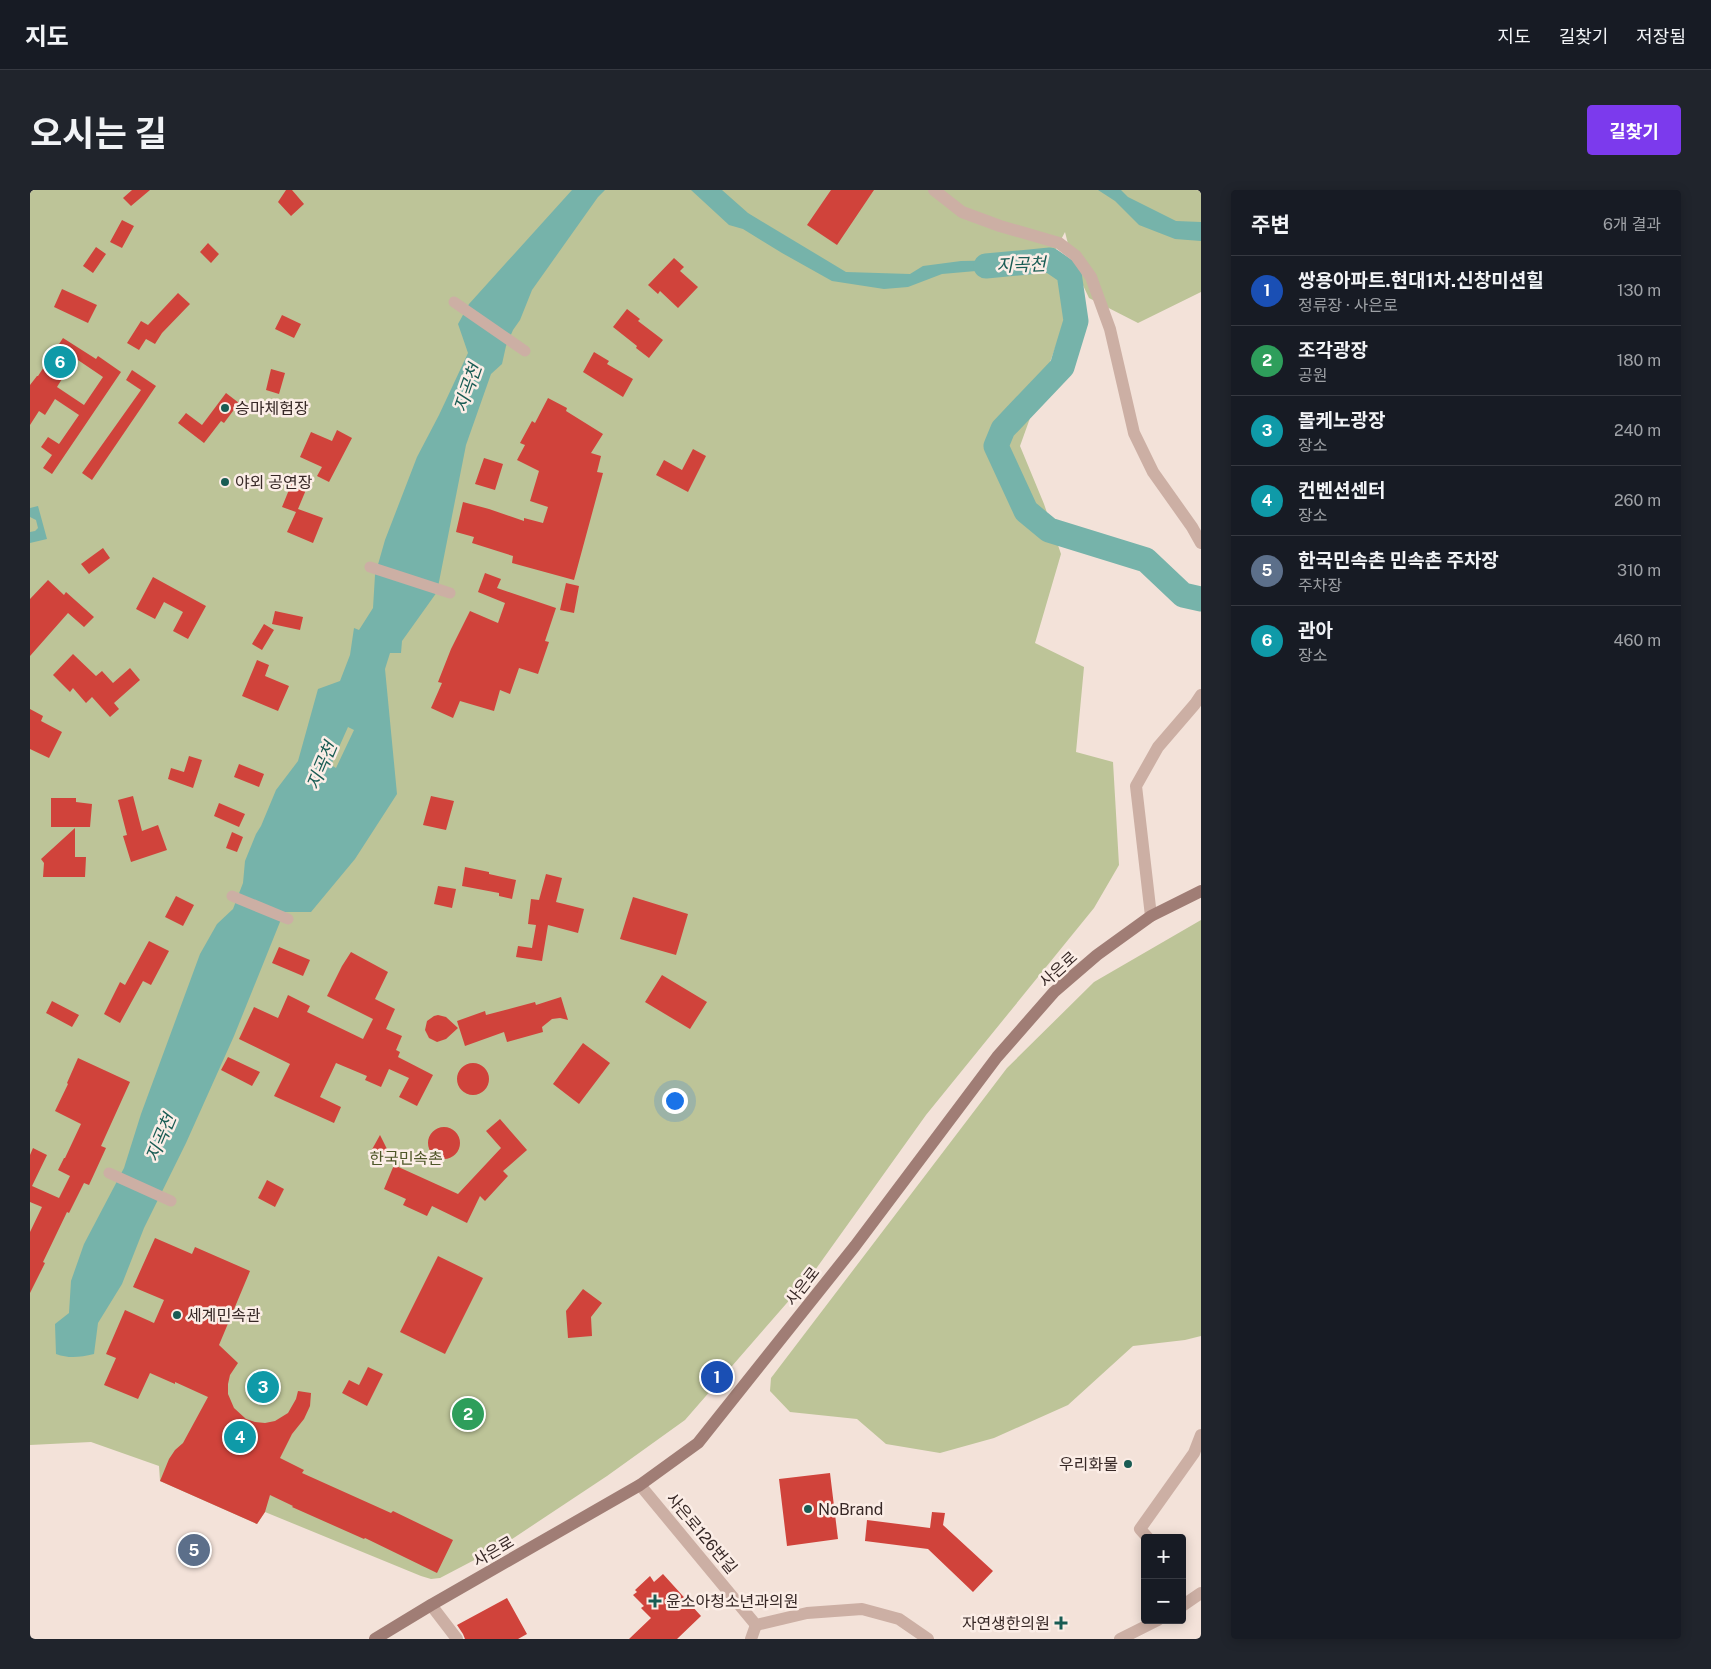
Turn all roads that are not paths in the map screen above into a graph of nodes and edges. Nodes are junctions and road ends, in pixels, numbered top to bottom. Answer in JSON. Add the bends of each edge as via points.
{"nodes":[{"id":1,"x":934,"y":190,"type":"edge"},
{"id":2,"x":454,"y":302,"type":"dead end"},
{"id":3,"x":525,"y":351,"type":"dead end"},
{"id":4,"x":1200,"y":542,"type":"edge"},
{"id":5,"x":370,"y":567,"type":"dead end"},
{"id":6,"x":450,"y":593,"type":"dead end"},
{"id":7,"x":1201,"y":695,"type":"edge"},
{"id":8,"x":1201,"y":891,"type":"edge"},
{"id":9,"x":232,"y":896,"type":"dead end"},
{"id":10,"x":1151,"y":916,"type":"junction"},
{"id":11,"x":288,"y":919,"type":"dead end"},
{"id":12,"x":110,"y":1173,"type":"dead end"},
{"id":13,"x":171,"y":1201,"type":"dead end"},
{"id":14,"x":1201,"y":1435,"type":"edge"},
{"id":15,"x":640,"y":1485,"type":"junction"},
{"id":16,"x":1144,"y":1534,"type":"edge"},
{"id":17,"x":1201,"y":1593,"type":"edge"},
{"id":18,"x":1186,"y":1603,"type":"edge"},
{"id":19,"x":431,"y":1605,"type":"junction"},
{"id":20,"x":1150,"y":1624,"type":"edge"},
{"id":21,"x":756,"y":1625,"type":"junction"},
{"id":22,"x":375,"y":1639,"type":"edge"},
{"id":23,"x":457,"y":1639,"type":"edge"},
{"id":24,"x":751,"y":1639,"type":"edge"},
{"id":25,"x":928,"y":1639,"type":"edge"},
{"id":26,"x":1120,"y":1639,"type":"edge"}],
"edges":[{"from":1,"to":4,"type":"street","via":[[962,212],[1059,243],[1076,256],[1091,277],[1110,328],[1134,433],[1153,472]]},
{"from":2,"to":3,"type":"street"},
{"from":5,"to":6,"type":"street"},
{"from":7,"to":10,"type":"street","via":[[1158,747],[1136,786]]},
{"from":8,"to":10,"type":"main road","name":"사은로"},
{"from":9,"to":11,"type":"street"},
{"from":10,"to":15,"type":"main road","name":"사은로","via":[[1097,955],[1054,992],[997,1057],[855,1246],[698,1443]]},
{"from":12,"to":13,"type":"street"},
{"from":14,"to":16,"type":"street","via":[[1194,1453],[1140,1529]]},
{"from":15,"to":19,"type":"main road","name":"사은로"},
{"from":15,"to":21,"type":"street","name":"사은로126번길"},
{"from":17,"to":18,"type":"street"},
{"from":19,"to":22,"type":"main road","name":"사은로"},
{"from":19,"to":23,"type":"street"},
{"from":20,"to":26,"type":"street"},
{"from":21,"to":24,"type":"street"},
{"from":21,"to":25,"type":"street","via":[[807,1613],[862,1609],[899,1619]]}]}
